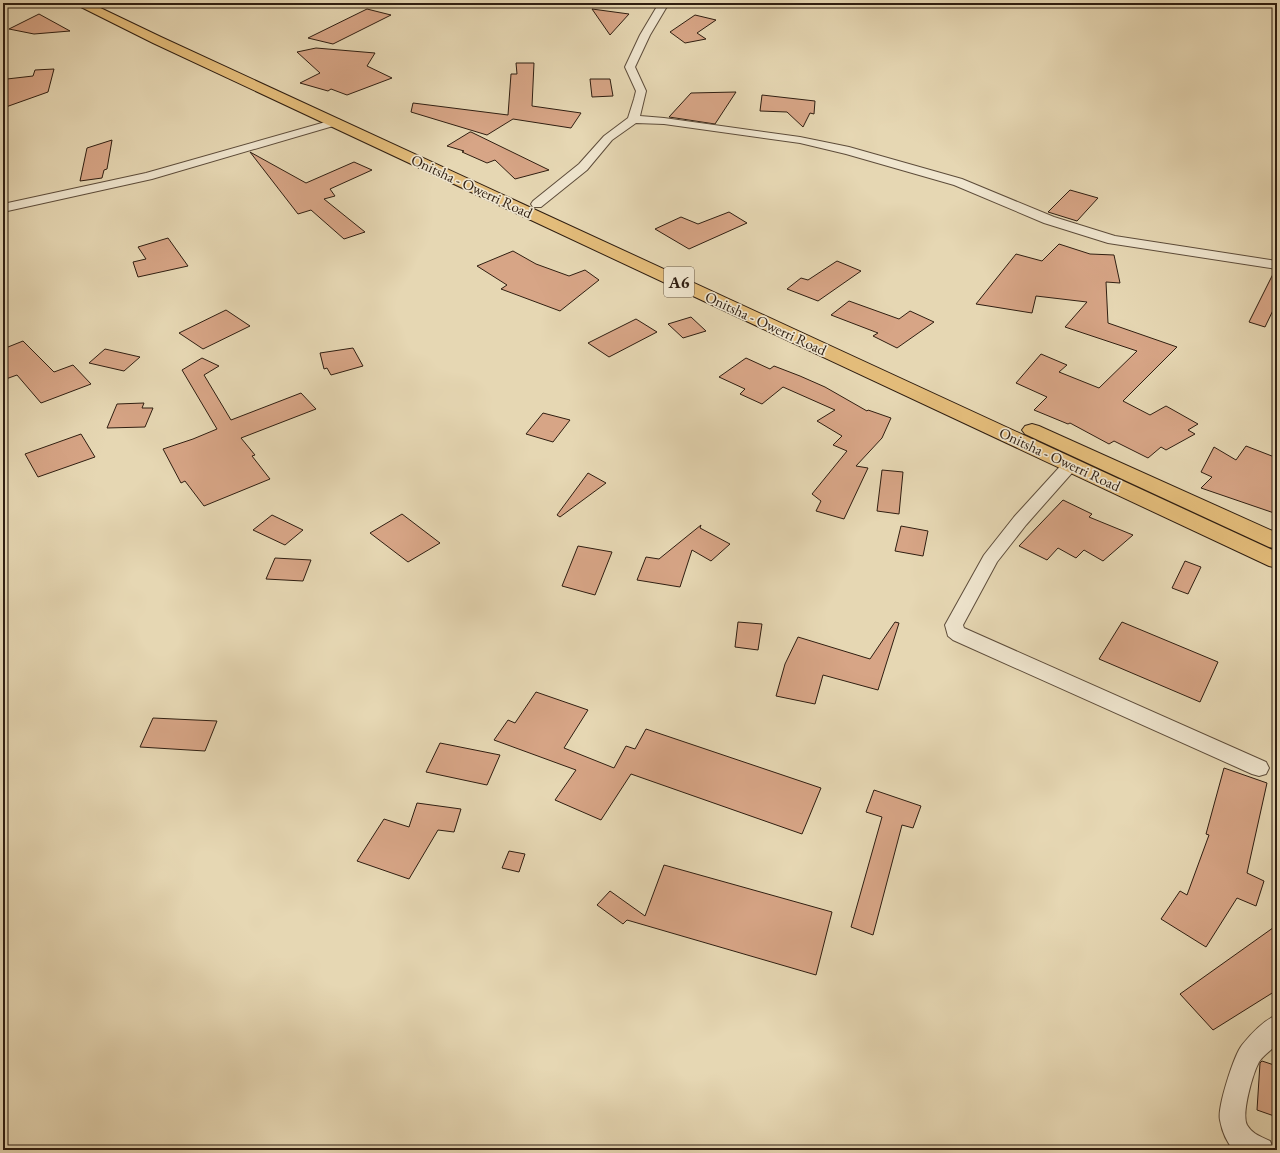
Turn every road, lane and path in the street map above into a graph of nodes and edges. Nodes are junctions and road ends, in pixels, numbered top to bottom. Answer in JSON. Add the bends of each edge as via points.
{"nodes":[{"id":1,"x":81,"y":3,"type":"edge"},
{"id":2,"x":112,"y":3,"type":"edge"},
{"id":3,"x":664,"y":3,"type":"edge"},
{"id":4,"x":633,"y":119,"type":"junction"},
{"id":5,"x":336,"y":122,"type":"junction"},
{"id":6,"x":537,"y":204,"type":"junction"},
{"id":7,"x":3,"y":208,"type":"edge"},
{"id":8,"x":1277,"y":265,"type":"edge"},
{"id":9,"x":1071,"y":465,"type":"junction"},
{"id":10,"x":1277,"y":542,"type":"edge"},
{"id":11,"x":1277,"y":561,"type":"edge"},
{"id":12,"x":1259,"y":768,"type":"dead end"},
{"id":13,"x":1277,"y":1027,"type":"edge"},
{"id":14,"x":1252,"y":1148,"type":"edge"}],
"edges":[{"from":1,"to":5,"type":"highway","name":"Onitsha - Owerri Road","number":"A6"},
{"from":2,"to":6,"type":"highway","name":"Onitsha - Owerri Road","number":"A6"},
{"from":3,"to":4,"type":"street","via":[[644,35],[630,67],[641,91]]},
{"from":4,"to":6,"type":"street","via":[[608,138],[583,168]]},
{"from":4,"to":8,"type":"street","via":[[800,140],[849,151],[958,182],[1049,220],[1113,240]]},
{"from":5,"to":7,"type":"street","via":[[148,176]]},
{"from":5,"to":9,"type":"highway","name":"Onitsha - Owerri Road","number":"A6"},
{"from":6,"to":10,"type":"highway","name":"Onitsha - Owerri Road","number":"A6"},
{"from":9,"to":11,"type":"highway","name":"Onitsha - Owerri Road","number":"A6"},
{"from":9,"to":12,"type":"street","via":[[1020,520],[990,559],[954,625],[955,631]]},
{"from":13,"to":14,"type":"street","via":[[1250,1054],[1237,1088],[1232,1119],[1238,1135]]}]}
